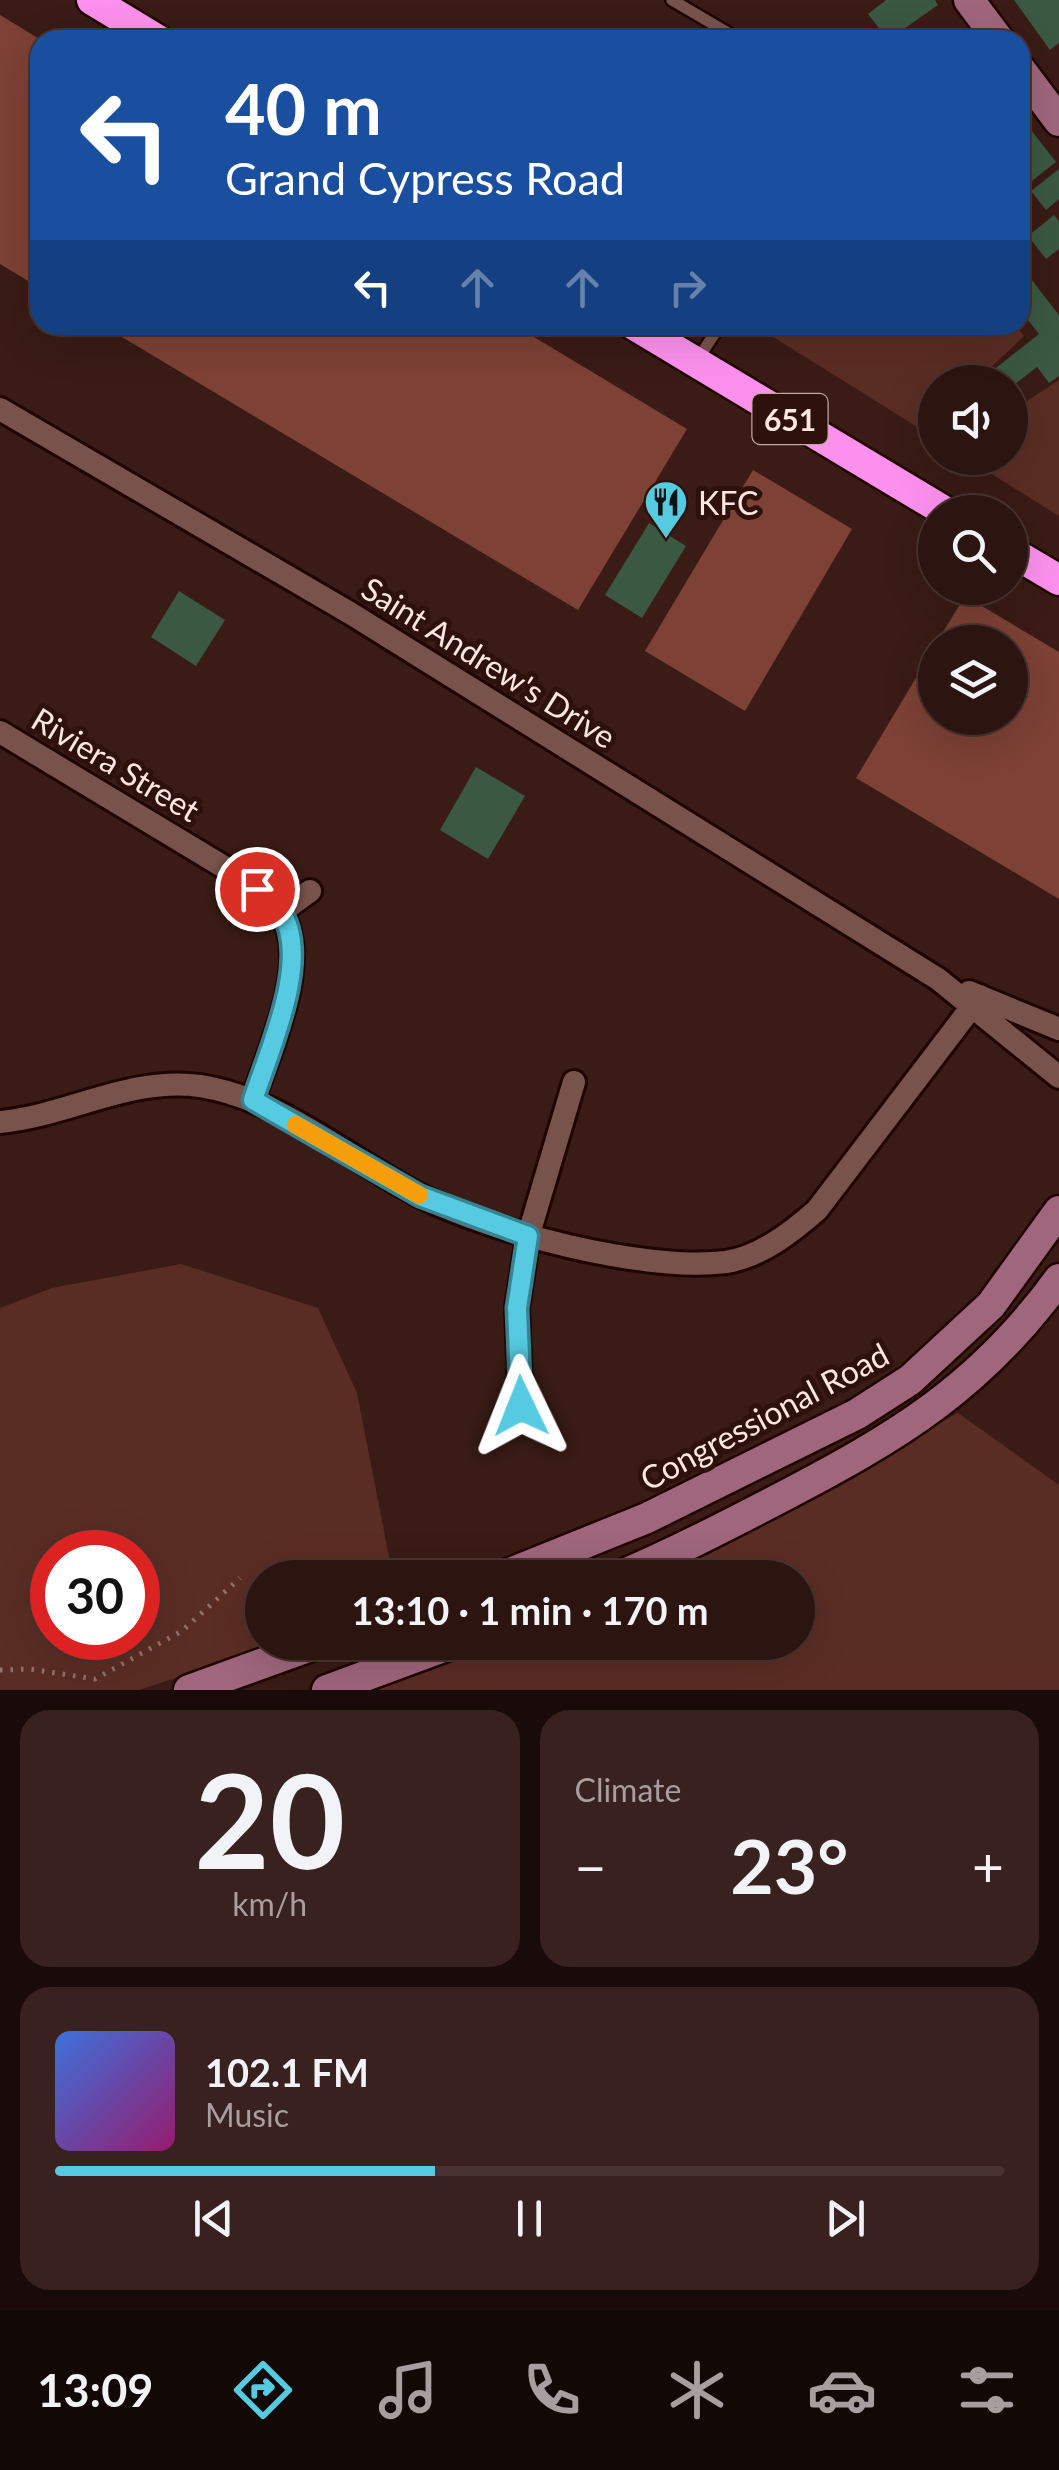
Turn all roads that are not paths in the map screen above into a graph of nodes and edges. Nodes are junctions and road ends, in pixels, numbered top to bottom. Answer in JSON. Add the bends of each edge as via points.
{"nodes":[{"id":1,"x":92,"y":0,"type":"edge"},
{"id":2,"x":672,"y":0,"type":"edge"},
{"id":3,"x":969,"y":0,"type":"edge"},
{"id":4,"x":142,"y":30,"type":"edge"},
{"id":5,"x":723,"y":30,"type":"edge"},
{"id":6,"x":992,"y":30,"type":"edge"},
{"id":7,"x":1030,"y":82,"type":"edge"},
{"id":8,"x":1059,"y":121,"type":"edge"},
{"id":9,"x":651,"y":335,"type":"edge"},
{"id":10,"x":714,"y":335,"type":"edge"},
{"id":11,"x":696,"y":362,"type":"junction"},
{"id":12,"x":0,"y":409,"type":"edge"},
{"id":13,"x":918,"y":495,"type":"edge"},
{"id":14,"x":1028,"y":562,"type":"edge"},
{"id":15,"x":1059,"y":580,"type":"edge"},
{"id":16,"x":0,"y":732,"type":"edge"},
{"id":17,"x":310,"y":891,"type":"dead end"},
{"id":18,"x":282,"y":912,"type":"junction"},
{"id":19,"x":976,"y":1002,"type":"junction"},
{"id":20,"x":1059,"y":1029,"type":"edge"},
{"id":21,"x":1059,"y":1077,"type":"edge"},
{"id":22,"x":574,"y":1082,"type":"dead end"},
{"id":23,"x":253,"y":1100,"type":"junction"},
{"id":24,"x":0,"y":1122,"type":"edge"},
{"id":25,"x":1059,"y":1211,"type":"edge"},
{"id":26,"x":528,"y":1236,"type":"junction"},
{"id":27,"x":1059,"y":1279,"type":"edge"},
{"id":28,"x":521,"y":1406,"type":"dead end"},
{"id":29,"x":543,"y":1560,"type":"edge"},
{"id":30,"x":659,"y":1560,"type":"edge"},
{"id":31,"x":272,"y":1660,"type":"edge"},
{"id":32,"x":409,"y":1660,"type":"edge"},
{"id":33,"x":189,"y":1690,"type":"edge"},
{"id":34,"x":327,"y":1690,"type":"edge"}],
"edges":[{"from":1,"to":4,"type":"highway"},
{"from":2,"to":5,"type":"lane"},
{"from":3,"to":6,"type":"main road"},
{"from":7,"to":8,"type":"main road"},
{"from":9,"to":11,"type":"highway","number":"651"},
{"from":10,"to":11,"type":"lane"},
{"from":11,"to":13,"type":"highway","number":"651"},
{"from":12,"to":19,"type":"street","name":"Saint Andrew's Drive","via":[[350,614]]},
{"from":14,"to":15,"type":"highway"},
{"from":16,"to":18,"type":"street","name":"Riviera Street","via":[[229,870]]},
{"from":17,"to":18,"type":"street"},
{"from":18,"to":23,"type":"street","via":[[292,970]]},
{"from":19,"to":20,"type":"street","name":"Saint Andrew's Drive"},
{"from":19,"to":21,"type":"street","name":"Saint Andrew's Drive"},
{"from":19,"to":26,"type":"street","via":[[816,1210],[765,1247],[728,1262],[676,1262]]},
{"from":22,"to":26,"type":"street"},
{"from":23,"to":24,"type":"street","via":[[198,1086],[142,1088]]},
{"from":23,"to":26,"type":"street","via":[[420,1196]]},
{"from":25,"to":29,"type":"main road","name":"Congressional Road","via":[[991,1305],[910,1380],[857,1414],[647,1518]]},
{"from":26,"to":28,"type":"street","via":[[517,1308]]},
{"from":27,"to":30,"type":"main road","via":[[989,1363],[920,1418],[878,1447]]},
{"from":31,"to":33,"type":"main road"},
{"from":32,"to":34,"type":"main road"}]}
